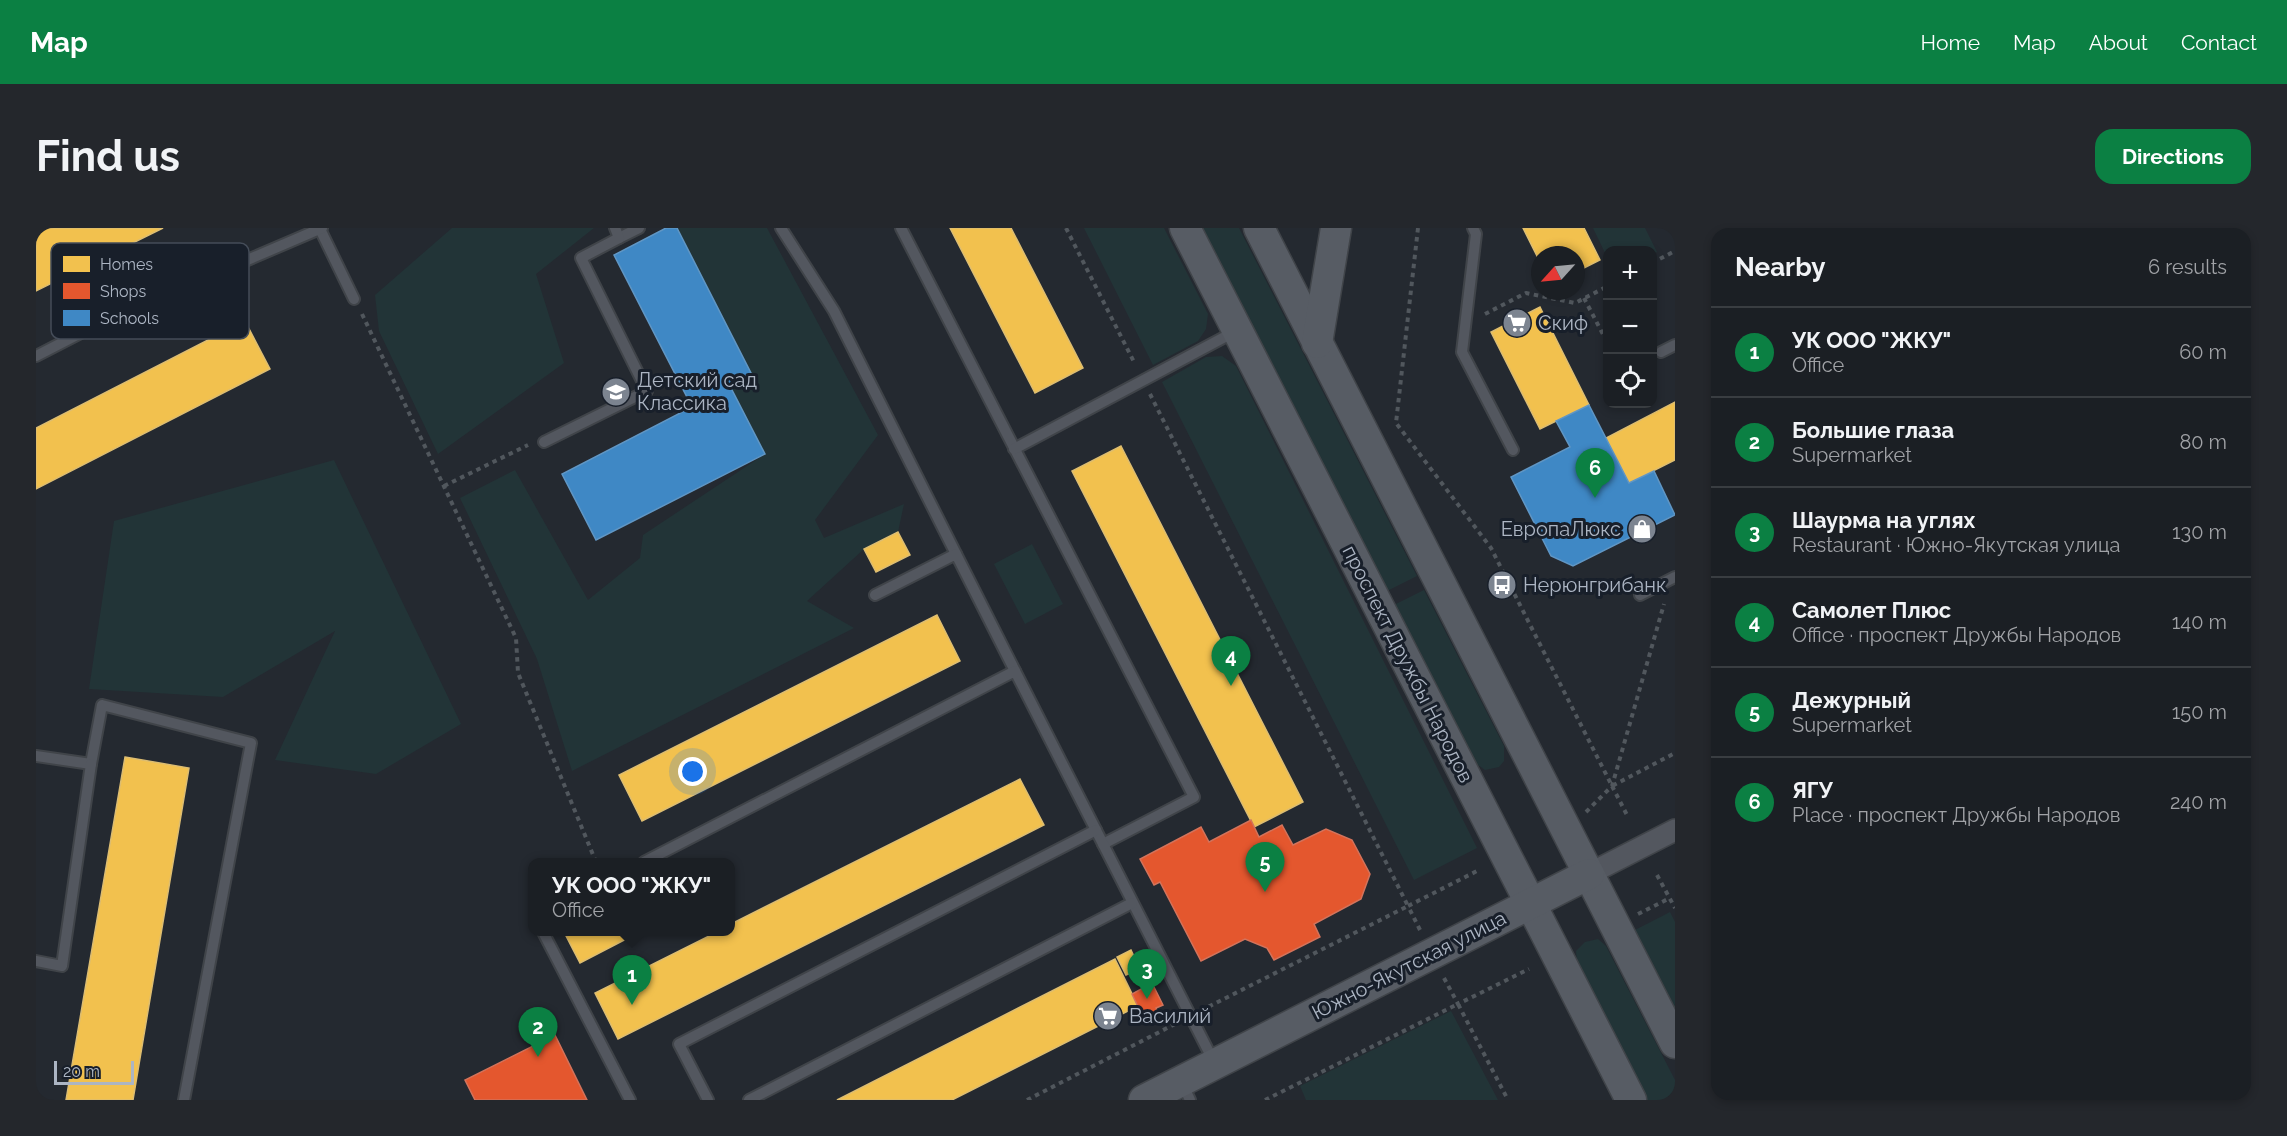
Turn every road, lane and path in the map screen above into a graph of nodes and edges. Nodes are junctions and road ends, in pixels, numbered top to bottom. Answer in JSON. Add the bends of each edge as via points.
{"nodes":[{"id":1,"x":639,"y":228,"type":"edge"},
{"id":2,"x":781,"y":228,"type":"edge"},
{"id":3,"x":901,"y":228,"type":"edge"},
{"id":4,"x":1066,"y":228,"type":"edge"},
{"id":5,"x":1185,"y":228,"type":"edge"},
{"id":6,"x":1259,"y":228,"type":"edge"},
{"id":7,"x":1336,"y":228,"type":"edge"},
{"id":8,"x":1418,"y":228,"type":"edge"},
{"id":9,"x":1473,"y":228,"type":"edge"},
{"id":10,"x":321,"y":229,"type":"edge"},
{"id":11,"x":617,"y":233,"type":"edge"},
{"id":12,"x":1675,"y":251,"type":"edge"},
{"id":13,"x":249,"y":259,"type":"edge"},
{"id":14,"x":1657,"y":261,"type":"edge"},
{"id":15,"x":1603,"y":288,"type":"edge"},
{"id":16,"x":1531,"y":294,"type":"edge"},
{"id":17,"x":1585,"y":298,"type":"edge"},
{"id":18,"x":354,"y":299,"type":"joint"},
{"id":19,"x":1560,"y":300,"type":"edge"},
{"id":20,"x":1580,"y":300,"type":"edge"},
{"id":21,"x":1585,"y":300,"type":"edge"},
{"id":22,"x":1466,"y":324,"type":"junction"},
{"id":23,"x":1238,"y":330,"type":"junction"},
{"id":24,"x":1603,"y":334,"type":"edge"},
{"id":25,"x":69,"y":339,"type":"edge"},
{"id":26,"x":1317,"y":343,"type":"junction"},
{"id":27,"x":1675,"y":345,"type":"edge"},
{"id":28,"x":1661,"y":352,"type":"dead end"},
{"id":29,"x":36,"y":356,"type":"edge"},
{"id":30,"x":1143,"y":381,"type":"junction"},
{"id":31,"x":543,"y":442,"type":"joint"},
{"id":32,"x":1014,"y":449,"type":"junction"},
{"id":33,"x":1513,"y":450,"type":"dead end"},
{"id":34,"x":444,"y":486,"type":"junction"},
{"id":35,"x":956,"y":554,"type":"junction"},
{"id":36,"x":1673,"y":578,"type":"edge"},
{"id":37,"x":875,"y":595,"type":"dead end"},
{"id":38,"x":1640,"y":595,"type":"dead end"},
{"id":39,"x":1015,"y":670,"type":"junction"},
{"id":40,"x":1675,"y":753,"type":"edge"},
{"id":41,"x":36,"y":756,"type":"edge"},
{"id":42,"x":91,"y":764,"type":"junction"},
{"id":43,"x":1612,"y":786,"type":"junction"},
{"id":44,"x":1628,"y":817,"type":"dead end"},
{"id":45,"x":1580,"y":819,"type":"dead end"},
{"id":46,"x":1096,"y":830,"type":"junction"},
{"id":47,"x":1675,"y":830,"type":"edge"},
{"id":48,"x":1103,"y":844,"type":"junction"},
{"id":49,"x":594,"y":858,"type":"edge"},
{"id":50,"x":652,"y":858,"type":"edge"},
{"id":51,"x":1477,"y":871,"type":"dead end"},
{"id":52,"x":1588,"y":874,"type":"junction"},
{"id":53,"x":1658,"y":874,"type":"dead end"},
{"id":54,"x":1670,"y":898,"type":"junction"},
{"id":55,"x":1132,"y":903,"type":"junction"},
{"id":56,"x":1530,"y":903,"type":"junction"},
{"id":57,"x":1408,"y":906,"type":"junction"},
{"id":58,"x":1675,"y":908,"type":"edge"},
{"id":59,"x":1630,"y":918,"type":"dead end"},
{"id":60,"x":1420,"y":930,"type":"dead end"},
{"id":61,"x":545,"y":936,"type":"edge"},
{"id":62,"x":36,"y":961,"type":"edge"},
{"id":63,"x":1529,"y":969,"type":"dead end"},
{"id":64,"x":1444,"y":978,"type":"dead end"},
{"id":65,"x":1458,"y":1004,"type":"junction"},
{"id":66,"x":1190,"y":1016,"type":"junction"},
{"id":67,"x":1675,"y":1043,"type":"edge"},
{"id":68,"x":1215,"y":1064,"type":"junction"},
{"id":69,"x":1186,"y":1091,"type":"edge"},
{"id":70,"x":184,"y":1100,"type":"edge"},
{"id":71,"x":630,"y":1100,"type":"edge"},
{"id":72,"x":708,"y":1100,"type":"edge"},
{"id":73,"x":749,"y":1100,"type":"edge"},
{"id":74,"x":1028,"y":1100,"type":"edge"},
{"id":75,"x":1144,"y":1100,"type":"edge"},
{"id":76,"x":1265,"y":1100,"type":"edge"},
{"id":77,"x":1508,"y":1100,"type":"edge"},
{"id":78,"x":1631,"y":1100,"type":"edge"}],
"edges":[{"from":1,"to":11,"type":"lane"},
{"from":2,"to":35,"type":"lane","via":[[834,311]]},
{"from":3,"to":32,"type":"lane"},
{"from":4,"to":30,"type":"path"},
{"from":5,"to":23,"type":"street","name":"проспект Дружбы Народов"},
{"from":6,"to":26,"type":"street"},
{"from":7,"to":26,"type":"street"},
{"from":8,"to":43,"type":"path","via":[[1396,423],[1491,548]]},
{"from":9,"to":22,"type":"lane","via":[[1476,234]]},
{"from":10,"to":13,"type":"lane"},
{"from":10,"to":18,"type":"lane"},
{"from":11,"to":31,"type":"lane","via":[[580,258],[647,391]]},
{"from":12,"to":14,"type":"path"},
{"from":15,"to":17,"type":"path"},
{"from":16,"to":22,"type":"path","via":[[1526,293]]},
{"from":18,"to":34,"type":"path"},
{"from":19,"to":20,"type":"path"},
{"from":21,"to":24,"type":"path"},
{"from":22,"to":33,"type":"lane","via":[[1462,352]]},
{"from":23,"to":30,"type":"lane"},
{"from":23,"to":56,"type":"street","name":"проспект Дружбы Народов"},
{"from":25,"to":29,"type":"lane"},
{"from":26,"to":52,"type":"street"},
{"from":27,"to":28,"type":"lane"},
{"from":30,"to":32,"type":"lane"},
{"from":30,"to":57,"type":"path"},
{"from":31,"to":34,"type":"path","via":[[528,445]]},
{"from":32,"to":48,"type":"lane","via":[[1194,797]]},
{"from":34,"to":49,"type":"path","via":[[516,638],[518,673]]},
{"from":35,"to":37,"type":"lane"},
{"from":35,"to":39,"type":"lane"},
{"from":36,"to":38,"type":"lane"},
{"from":36,"to":43,"type":"path"},
{"from":39,"to":46,"type":"lane"},
{"from":39,"to":50,"type":"lane"},
{"from":40,"to":43,"type":"path"},
{"from":41,"to":42,"type":"lane"},
{"from":42,"to":62,"type":"lane","via":[[62,966]]},
{"from":42,"to":70,"type":"lane","via":[[102,705],[251,743]]},
{"from":43,"to":44,"type":"path"},
{"from":43,"to":45,"type":"path"},
{"from":46,"to":48,"type":"lane"},
{"from":46,"to":72,"type":"lane","via":[[679,1044]]},
{"from":47,"to":52,"type":"street","name":"Южно-Якутская улица"},
{"from":48,"to":55,"type":"lane"},
{"from":51,"to":57,"type":"path"},
{"from":52,"to":56,"type":"street","name":"Южно-Якутская улица"},
{"from":52,"to":67,"type":"street"},
{"from":53,"to":54,"type":"path"},
{"from":54,"to":58,"type":"path"},
{"from":54,"to":59,"type":"path"},
{"from":55,"to":66,"type":"lane"},
{"from":55,"to":73,"type":"lane"},
{"from":56,"to":68,"type":"street","name":"Южно-Якутская улица"},
{"from":56,"to":78,"type":"street","name":"проспект Дружбы Народов"},
{"from":57,"to":60,"type":"path"},
{"from":57,"to":66,"type":"path"},
{"from":61,"to":71,"type":"lane"},
{"from":63,"to":65,"type":"path"},
{"from":64,"to":65,"type":"path"},
{"from":65,"to":76,"type":"path"},
{"from":65,"to":77,"type":"path"},
{"from":66,"to":68,"type":"lane"},
{"from":66,"to":74,"type":"path"},
{"from":68,"to":69,"type":"street","name":"Южно-Якутская улица"},
{"from":69,"to":75,"type":"street","name":"Южно-Якутская улица"}]}
